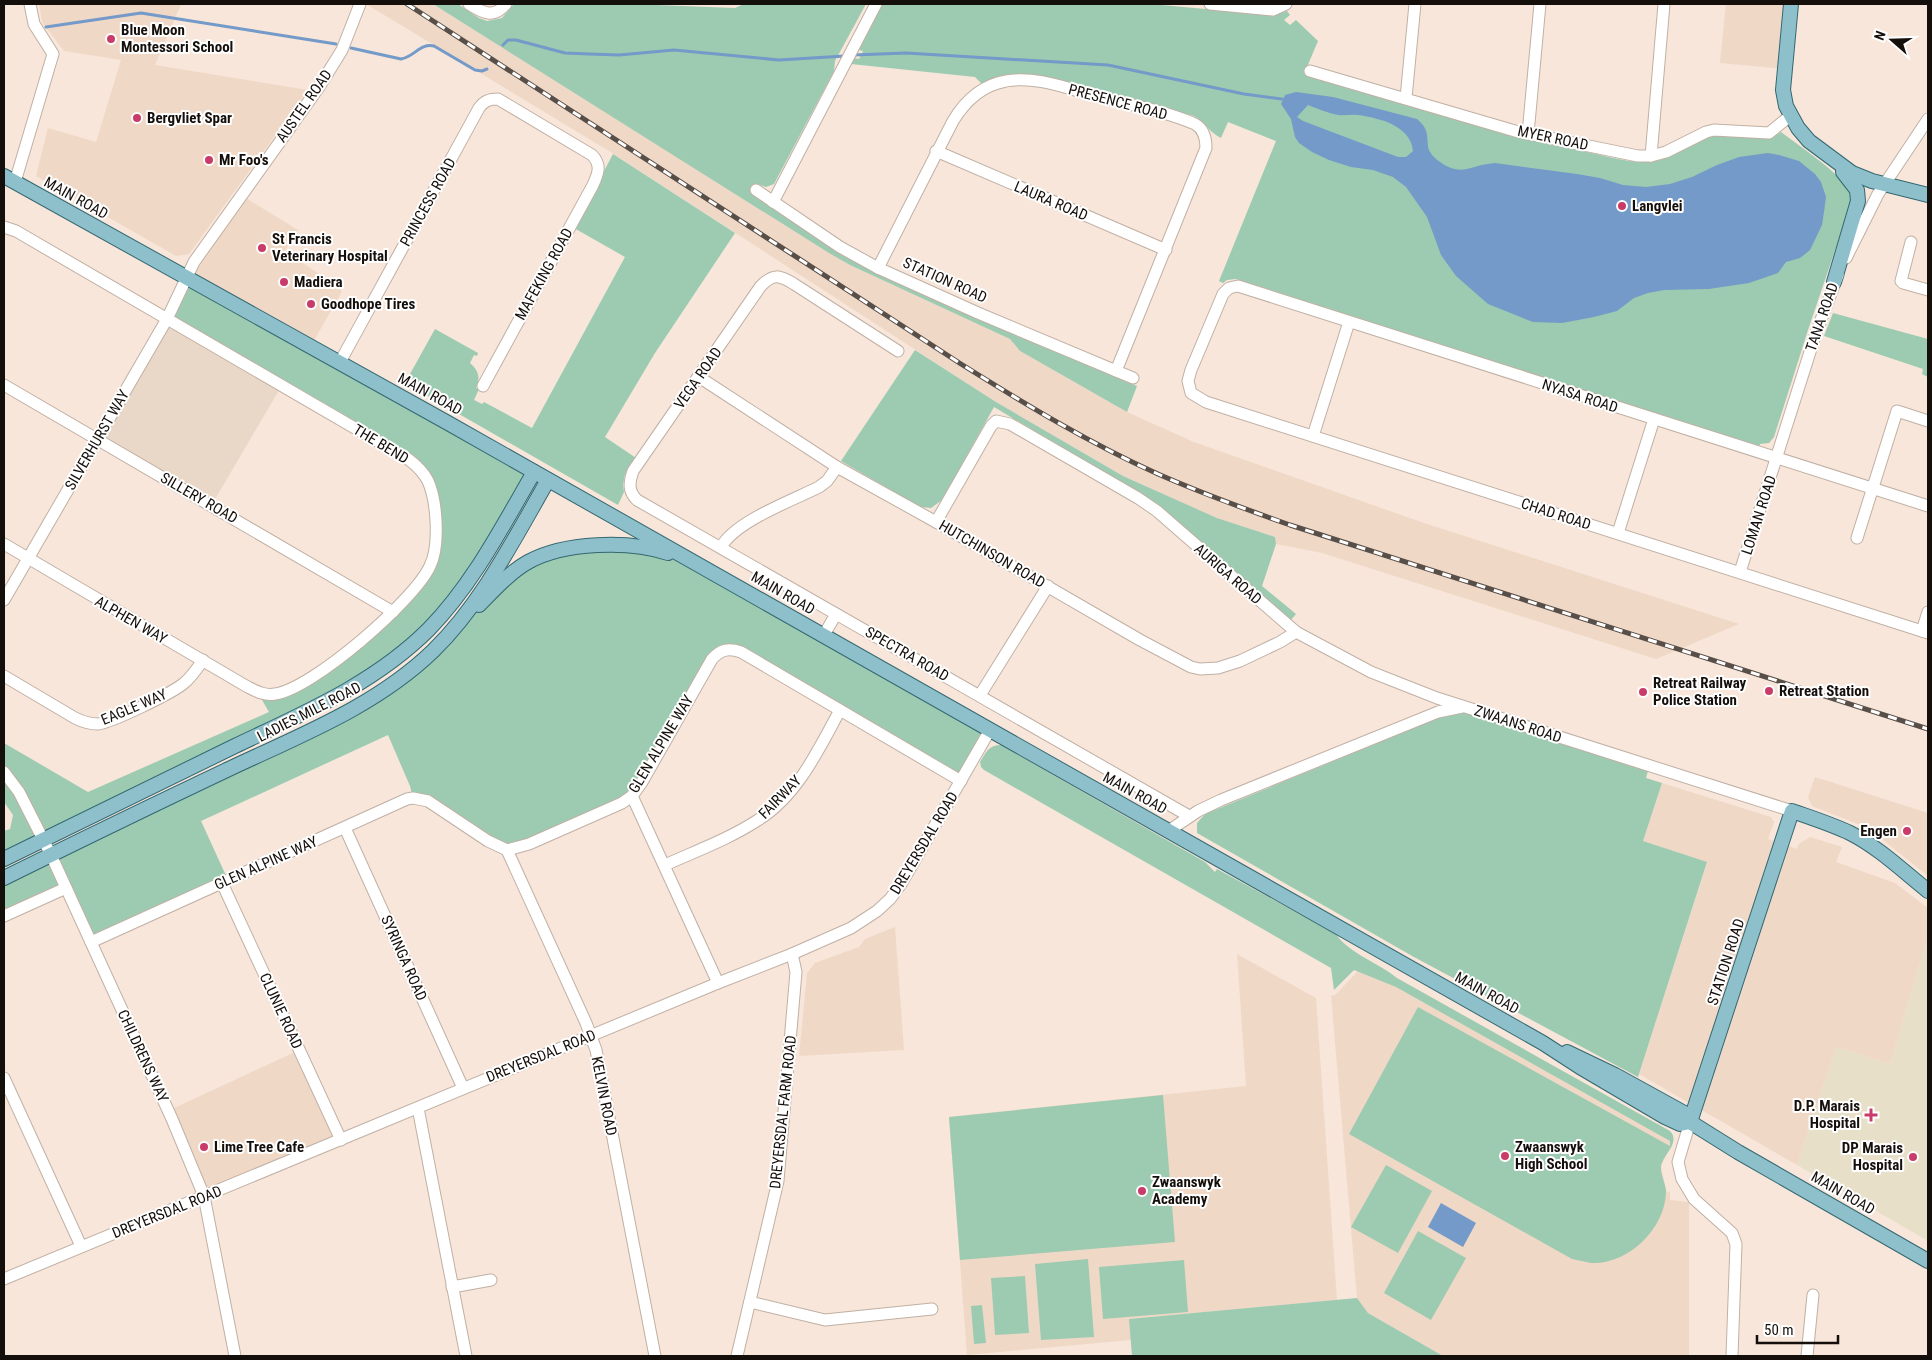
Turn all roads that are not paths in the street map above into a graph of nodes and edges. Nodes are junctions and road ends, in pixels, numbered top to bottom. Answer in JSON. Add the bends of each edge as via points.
{"nodes":[{"id":1,"x":30,"y":4,"type":"edge"},
{"id":2,"x":360,"y":4,"type":"edge"},
{"id":3,"x":468,"y":4,"type":"edge"},
{"id":4,"x":506,"y":4,"type":"edge"},
{"id":5,"x":876,"y":4,"type":"edge"},
{"id":6,"x":1210,"y":4,"type":"edge"},
{"id":7,"x":1286,"y":4,"type":"edge"},
{"id":8,"x":1415,"y":4,"type":"edge"},
{"id":9,"x":1540,"y":4,"type":"edge"},
{"id":10,"x":1664,"y":4,"type":"edge"},
{"id":11,"x":1791,"y":4,"type":"edge"},
{"id":12,"x":1310,"y":71,"type":"dead end"},
{"id":13,"x":1406,"y":98,"type":"junction"},
{"id":14,"x":491,"y":99,"type":"joint"},
{"id":15,"x":1790,"y":116,"type":"junction"},
{"id":16,"x":1928,"y":119,"type":"edge"},
{"id":17,"x":1528,"y":134,"type":"junction"},
{"id":18,"x":936,"y":151,"type":"junction"},
{"id":19,"x":1650,"y":156,"type":"junction"},
{"id":20,"x":1830,"y":157,"type":"junction"},
{"id":21,"x":9,"y":179,"type":"edge"},
{"id":22,"x":1885,"y":184,"type":"junction"},
{"id":23,"x":756,"y":190,"type":"dead end"},
{"id":24,"x":1928,"y":196,"type":"edge"},
{"id":25,"x":773,"y":202,"type":"junction"},
{"id":26,"x":4,"y":227,"type":"edge"},
{"id":27,"x":1911,"y":242,"type":"dead end"},
{"id":28,"x":1166,"y":250,"type":"junction"},
{"id":29,"x":878,"y":268,"type":"junction"},
{"id":30,"x":186,"y":277,"type":"junction"},
{"id":31,"x":1834,"y":282,"type":"junction"},
{"id":32,"x":1928,"y":290,"type":"edge"},
{"id":33,"x":167,"y":319,"type":"junction"},
{"id":34,"x":1350,"y":322,"type":"junction"},
{"id":35,"x":898,"y":351,"type":"dead end"},
{"id":36,"x":340,"y":362,"type":"junction"},
{"id":37,"x":1116,"y":371,"type":"junction"},
{"id":38,"x":699,"y":377,"type":"junction"},
{"id":39,"x":1133,"y":378,"type":"dead end"},
{"id":40,"x":4,"y":385,"type":"edge"},
{"id":41,"x":483,"y":386,"type":"dead end"},
{"id":42,"x":1189,"y":388,"type":"joint"},
{"id":43,"x":1654,"y":419,"type":"junction"},
{"id":44,"x":1928,"y":421,"type":"edge"},
{"id":45,"x":1313,"y":436,"type":"junction"},
{"id":46,"x":98,"y":439,"type":"junction"},
{"id":47,"x":1777,"y":458,"type":"junction"},
{"id":48,"x":837,"y":467,"type":"junction"},
{"id":49,"x":534,"y":472,"type":"junction"},
{"id":50,"x":548,"y":480,"type":"junction"},
{"id":51,"x":630,"y":488,"type":"joint"},
{"id":52,"x":1873,"y":489,"type":"junction"},
{"id":53,"x":1928,"y":506,"type":"edge"},
{"id":54,"x":936,"y":522,"type":"junction"},
{"id":55,"x":1618,"y":533,"type":"junction"},
{"id":56,"x":1857,"y":538,"type":"dead end"},
{"id":57,"x":4,"y":544,"type":"edge"},
{"id":58,"x":721,"y":547,"type":"junction"},
{"id":59,"x":28,"y":558,"type":"junction"},
{"id":60,"x":703,"y":566,"type":"junction"},
{"id":61,"x":1740,"y":572,"type":"junction"},
{"id":62,"x":1048,"y":586,"type":"junction"},
{"id":63,"x":4,"y":600,"type":"edge"},
{"id":64,"x":393,"y":612,"type":"junction"},
{"id":65,"x":1928,"y":612,"type":"edge"},
{"id":66,"x":836,"y":614,"type":"junction"},
{"id":67,"x":1296,"y":632,"type":"junction"},
{"id":68,"x":1925,"y":632,"type":"edge"},
{"id":69,"x":824,"y":634,"type":"junction"},
{"id":70,"x":445,"y":639,"type":"junction"},
{"id":71,"x":203,"y":660,"type":"junction"},
{"id":72,"x":4,"y":676,"type":"edge"},
{"id":73,"x":260,"y":693,"type":"joint"},
{"id":74,"x":980,"y":695,"type":"junction"},
{"id":75,"x":1466,"y":707,"type":"junction"},
{"id":76,"x":840,"y":710,"type":"junction"},
{"id":77,"x":990,"y":730,"type":"junction"},
{"id":78,"x":4,"y":772,"type":"edge"},
{"id":79,"x":961,"y":781,"type":"junction"},
{"id":80,"x":632,"y":796,"type":"junction"},
{"id":81,"x":1792,"y":811,"type":"junction"},
{"id":82,"x":1189,"y":816,"type":"junction"},
{"id":83,"x":345,"y":828,"type":"junction"},
{"id":84,"x":1170,"y":830,"type":"junction"},
{"id":85,"x":43,"y":840,"type":"junction"},
{"id":86,"x":507,"y":850,"type":"junction"},
{"id":87,"x":51,"y":855,"type":"junction"},
{"id":88,"x":4,"y":859,"type":"edge"},
{"id":89,"x":665,"y":865,"type":"junction"},
{"id":90,"x":4,"y":878,"type":"edge"},
{"id":91,"x":222,"y":883,"type":"junction"},
{"id":92,"x":66,"y":888,"type":"junction"},
{"id":93,"x":1928,"y":891,"type":"edge"},
{"id":94,"x":4,"y":916,"type":"edge"},
{"id":95,"x":91,"y":942,"type":"junction"},
{"id":96,"x":792,"y":954,"type":"junction"},
{"id":97,"x":718,"y":983,"type":"junction"},
{"id":98,"x":590,"y":1036,"type":"junction"},
{"id":99,"x":4,"y":1078,"type":"edge"},
{"id":100,"x":462,"y":1088,"type":"junction"},
{"id":101,"x":418,"y":1108,"type":"junction"},
{"id":102,"x":1690,"y":1122,"type":"junction"},
{"id":103,"x":341,"y":1140,"type":"junction"},
{"id":104,"x":204,"y":1196,"type":"junction"},
{"id":105,"x":81,"y":1246,"type":"junction"},
{"id":106,"x":1928,"y":1261,"type":"edge"},
{"id":107,"x":4,"y":1279,"type":"edge"},
{"id":108,"x":491,"y":1280,"type":"dead end"},
{"id":109,"x":452,"y":1287,"type":"junction"},
{"id":110,"x":1813,"y":1295,"type":"dead end"},
{"id":111,"x":750,"y":1302,"type":"junction"},
{"id":112,"x":932,"y":1309,"type":"dead end"},
{"id":113,"x":236,"y":1356,"type":"edge"},
{"id":114,"x":466,"y":1356,"type":"edge"},
{"id":115,"x":655,"y":1356,"type":"edge"},
{"id":116,"x":737,"y":1356,"type":"edge"},
{"id":117,"x":1732,"y":1356,"type":"edge"},
{"id":118,"x":1807,"y":1356,"type":"edge"}],
"edges":[{"from":1,"to":21,"type":"street","via":[[34,24],[53,54]]},
{"from":2,"to":30,"type":"street","name":"AUSTEL ROAD","via":[[344,46],[319,87]]},
{"from":3,"to":4,"type":"street","via":[[485,14],[499,11]]},
{"from":5,"to":25,"type":"street"},
{"from":6,"to":7,"type":"street","via":[[1273,10]]},
{"from":8,"to":13,"type":"street"},
{"from":9,"to":17,"type":"street"},
{"from":10,"to":19,"type":"street"},
{"from":11,"to":15,"type":"main road","via":[[1783,90]]},
{"from":12,"to":13,"type":"street","name":"MYER ROAD"},
{"from":13,"to":17,"type":"street","name":"MYER ROAD"},
{"from":14,"to":36,"type":"street","name":"PRINCESS ROAD","via":[[479,108]]},
{"from":14,"to":41,"type":"street","name":"MAFEKING ROAD","via":[[508,104],[592,155],[598,167],[593,185]]},
{"from":15,"to":19,"type":"street","name":"MYER ROAD","via":[[1769,134],[1714,130]]},
{"from":15,"to":20,"type":"main road","via":[[1803,134]]},
{"from":16,"to":22,"type":"street","name":"TANA ROAD"},
{"from":17,"to":19,"type":"street","name":"MYER ROAD"},
{"from":18,"to":28,"type":"street","name":"LAURA ROAD"},
{"from":18,"to":28,"type":"street","name":"PRESENCE ROAD","via":[[968,101],[995,84],[1015,80],[1047,84],[1190,122],[1200,127],[1206,148]]},
{"from":18,"to":29,"type":"street","name":"PRESENCE ROAD"},
{"from":20,"to":22,"type":"main road","via":[[1858,176]]},
{"from":20,"to":31,"type":"main road","via":[[1851,181],[1858,198]]},
{"from":21,"to":30,"type":"main road","name":"MAIN ROAD"},
{"from":22,"to":24,"type":"main road"},
{"from":22,"to":31,"type":"street","name":"TANA ROAD"},
{"from":23,"to":25,"type":"street","name":"STATION ROAD"},
{"from":25,"to":29,"type":"street","name":"STATION ROAD"},
{"from":26,"to":33,"type":"street","name":"THE BEND"},
{"from":27,"to":32,"type":"street","via":[[1901,281]]},
{"from":28,"to":37,"type":"street","name":"PRESENCE ROAD"},
{"from":29,"to":37,"type":"street","name":"STATION ROAD"},
{"from":30,"to":33,"type":"street","name":"SILVERHURST WAY"},
{"from":30,"to":36,"type":"main road","name":"MAIN ROAD"},
{"from":31,"to":47,"type":"street","name":"TANA ROAD"},
{"from":33,"to":46,"type":"street","name":"SILVERHURST WAY"},
{"from":33,"to":64,"type":"street","name":"THE BEND","via":[[401,454],[424,473],[433,504],[436,550],[430,568]]},
{"from":34,"to":42,"type":"street","name":"NYASA ROAD","via":[[1233,286],[1219,301],[1191,370]]},
{"from":34,"to":43,"type":"street","name":"NYASA ROAD"},
{"from":34,"to":45,"type":"street"},
{"from":35,"to":38,"type":"street","name":"VEGA ROAD","via":[[794,284],[776,276],[768,278],[760,287]]},
{"from":36,"to":49,"type":"main road","name":"MAIN ROAD"},
{"from":37,"to":39,"type":"street","name":"STATION ROAD"},
{"from":38,"to":48,"type":"street","name":"HUTCHINSON ROAD"},
{"from":38,"to":51,"type":"street","name":"VEGA ROAD","via":[[634,471]]},
{"from":40,"to":46,"type":"street","name":"SILLERY ROAD"},
{"from":42,"to":45,"type":"street","name":"CHAD ROAD","via":[[1195,397],[1206,402]]},
{"from":43,"to":47,"type":"street","name":"NYASA ROAD"},
{"from":43,"to":55,"type":"street"},
{"from":44,"to":52,"type":"street","via":[[1897,411]]},
{"from":45,"to":55,"type":"street","name":"CHAD ROAD"},
{"from":46,"to":59,"type":"street","name":"SILVERHURST WAY"},
{"from":46,"to":64,"type":"street","name":"SILLERY ROAD"},
{"from":47,"to":52,"type":"street","name":"NYASA ROAD"},
{"from":47,"to":61,"type":"street","name":"LOMAN ROAD"},
{"from":48,"to":54,"type":"street","name":"HUTCHINSON ROAD"},
{"from":48,"to":58,"type":"street","via":[[819,487],[745,524],[731,533]]},
{"from":49,"to":50,"type":"main road","name":"MAIN ROAD"},
{"from":49,"to":85,"type":"main road","name":"LADIES MILE ROAD","via":[[492,545],[457,596],[430,629],[385,668],[323,704]]},
{"from":50,"to":60,"type":"main road","name":"MAIN ROAD"},
{"from":50,"to":70,"type":"main road","name":"LADIES MILE ROAD","via":[[482,590]]},
{"from":51,"to":58,"type":"street","name":"SPECTRA ROAD","via":[[637,500]]},
{"from":52,"to":53,"type":"street","name":"NYASA ROAD"},
{"from":52,"to":56,"type":"street"},
{"from":54,"to":62,"type":"street","name":"HUTCHINSON ROAD"},
{"from":54,"to":67,"type":"street","name":"AURIGA ROAD","via":[[991,426],[1001,421],[1021,429],[1157,511]]},
{"from":55,"to":61,"type":"street","name":"CHAD ROAD"},
{"from":57,"to":59,"type":"street","name":"ALPHEN WAY"},
{"from":58,"to":66,"type":"street","name":"SPECTRA ROAD"},
{"from":59,"to":63,"type":"street","name":"SILVERHURST WAY"},
{"from":59,"to":71,"type":"street","name":"ALPHEN WAY"},
{"from":60,"to":69,"type":"main road","name":"MAIN ROAD"},
{"from":60,"to":70,"type":"main road","via":[[660,550],[632,546],[581,547],[551,552],[517,570]]},
{"from":61,"to":68,"type":"street","name":"CHAD ROAD"},
{"from":62,"to":67,"type":"street","name":"HUTCHINSON ROAD","via":[[1173,658],[1200,669],[1218,668],[1240,661]]},
{"from":62,"to":74,"type":"street"},
{"from":64,"to":73,"type":"street","name":"THE BEND","via":[[362,640],[307,680],[285,692]]},
{"from":65,"to":68,"type":"street"},
{"from":66,"to":69,"type":"street"},
{"from":66,"to":74,"type":"street","name":"SPECTRA ROAD"},
{"from":67,"to":75,"type":"street","name":"AURIGA ROAD","via":[[1386,679]]},
{"from":69,"to":77,"type":"main road","name":"MAIN ROAD"},
{"from":70,"to":87,"type":"main road","name":"LADIES MILE ROAD","via":[[406,676],[371,700]]},
{"from":71,"to":72,"type":"street","name":"EAGLE WAY","via":[[189,679],[174,690],[98,724],[75,718]]},
{"from":71,"to":73,"type":"street","name":"ALPHEN WAY"},
{"from":74,"to":82,"type":"street","name":"SPECTRA ROAD"},
{"from":75,"to":81,"type":"street","name":"ZWAANS ROAD"},
{"from":75,"to":82,"type":"street","name":"ZWAANS ROAD","via":[[1438,712]]},
{"from":76,"to":79,"type":"street","name":"GLEN ALPINE WAY"},
{"from":76,"to":80,"type":"street","name":"GLEN ALPINE WAY","via":[[740,652],[725,650],[712,659]]},
{"from":76,"to":89,"type":"street","name":"FAIRWAY","via":[[792,789],[760,820]]},
{"from":77,"to":79,"type":"street","name":"DREYERSDAL ROAD"},
{"from":77,"to":84,"type":"main road","name":"MAIN ROAD"},
{"from":78,"to":85,"type":"street","name":"CHILDRENS WAY","via":[[19,792]]},
{"from":79,"to":96,"type":"street","name":"DREYERSDAL ROAD","via":[[890,899],[877,912],[850,928]]},
{"from":80,"to":86,"type":"street","name":"GLEN ALPINE WAY","via":[[529,844]]},
{"from":80,"to":89,"type":"street"},
{"from":81,"to":93,"type":"main road","via":[[1852,834]]},
{"from":81,"to":102,"type":"main road","name":"STATION ROAD"},
{"from":82,"to":84,"type":"street","name":"ZWAANS ROAD"},
{"from":83,"to":86,"type":"street","name":"GLEN ALPINE WAY","via":[[403,800],[421,799]]},
{"from":83,"to":91,"type":"street","name":"GLEN ALPINE WAY"},
{"from":83,"to":100,"type":"street","name":"SYRINGA ROAD"},
{"from":84,"to":102,"type":"main road","name":"MAIN ROAD","via":[[1543,1043],[1584,1059],[1684,1113]]},
{"from":85,"to":87,"type":"street","name":"CHILDRENS WAY"},
{"from":85,"to":88,"type":"main road","name":"LADIES MILE ROAD"},
{"from":86,"to":98,"type":"street","name":"KELVIN ROAD"},
{"from":87,"to":90,"type":"main road","name":"LADIES MILE ROAD"},
{"from":87,"to":92,"type":"street","name":"CHILDRENS WAY"},
{"from":89,"to":97,"type":"street"},
{"from":91,"to":95,"type":"street","name":"GLEN ALPINE WAY"},
{"from":91,"to":103,"type":"street","name":"CLUNIE ROAD"},
{"from":92,"to":94,"type":"street"},
{"from":92,"to":95,"type":"street","name":"CHILDRENS WAY"},
{"from":95,"to":104,"type":"street","name":"CHILDRENS WAY"},
{"from":96,"to":97,"type":"street","name":"DREYERSDAL ROAD"},
{"from":96,"to":111,"type":"street","name":"DREYERSDAL FARM ROAD","via":[[796,972],[778,1181]]},
{"from":97,"to":98,"type":"street","name":"DREYERSDAL ROAD"},
{"from":98,"to":100,"type":"street","name":"DREYERSDAL ROAD"},
{"from":98,"to":115,"type":"street","name":"KELVIN ROAD","via":[[596,1050]]},
{"from":99,"to":105,"type":"street"},
{"from":100,"to":101,"type":"street","name":"DREYERSDAL ROAD"},
{"from":101,"to":103,"type":"street","name":"DREYERSDAL ROAD"},
{"from":101,"to":109,"type":"street"},
{"from":102,"to":106,"type":"main road","name":"MAIN ROAD"},
{"from":102,"to":117,"type":"street","via":[[1678,1162],[1682,1180],[1694,1199],[1732,1233],[1736,1244]]},
{"from":103,"to":104,"type":"street","name":"DREYERSDAL ROAD"},
{"from":104,"to":105,"type":"street","name":"DREYERSDAL ROAD"},
{"from":104,"to":113,"type":"street","name":"CHILDRENS WAY"},
{"from":105,"to":107,"type":"street","name":"DREYERSDAL ROAD"},
{"from":108,"to":109,"type":"street"},
{"from":109,"to":114,"type":"street"},
{"from":110,"to":118,"type":"street"},
{"from":111,"to":112,"type":"street","via":[[825,1320]]},
{"from":111,"to":116,"type":"street","name":"DREYERSDAL FARM ROAD"}]}
